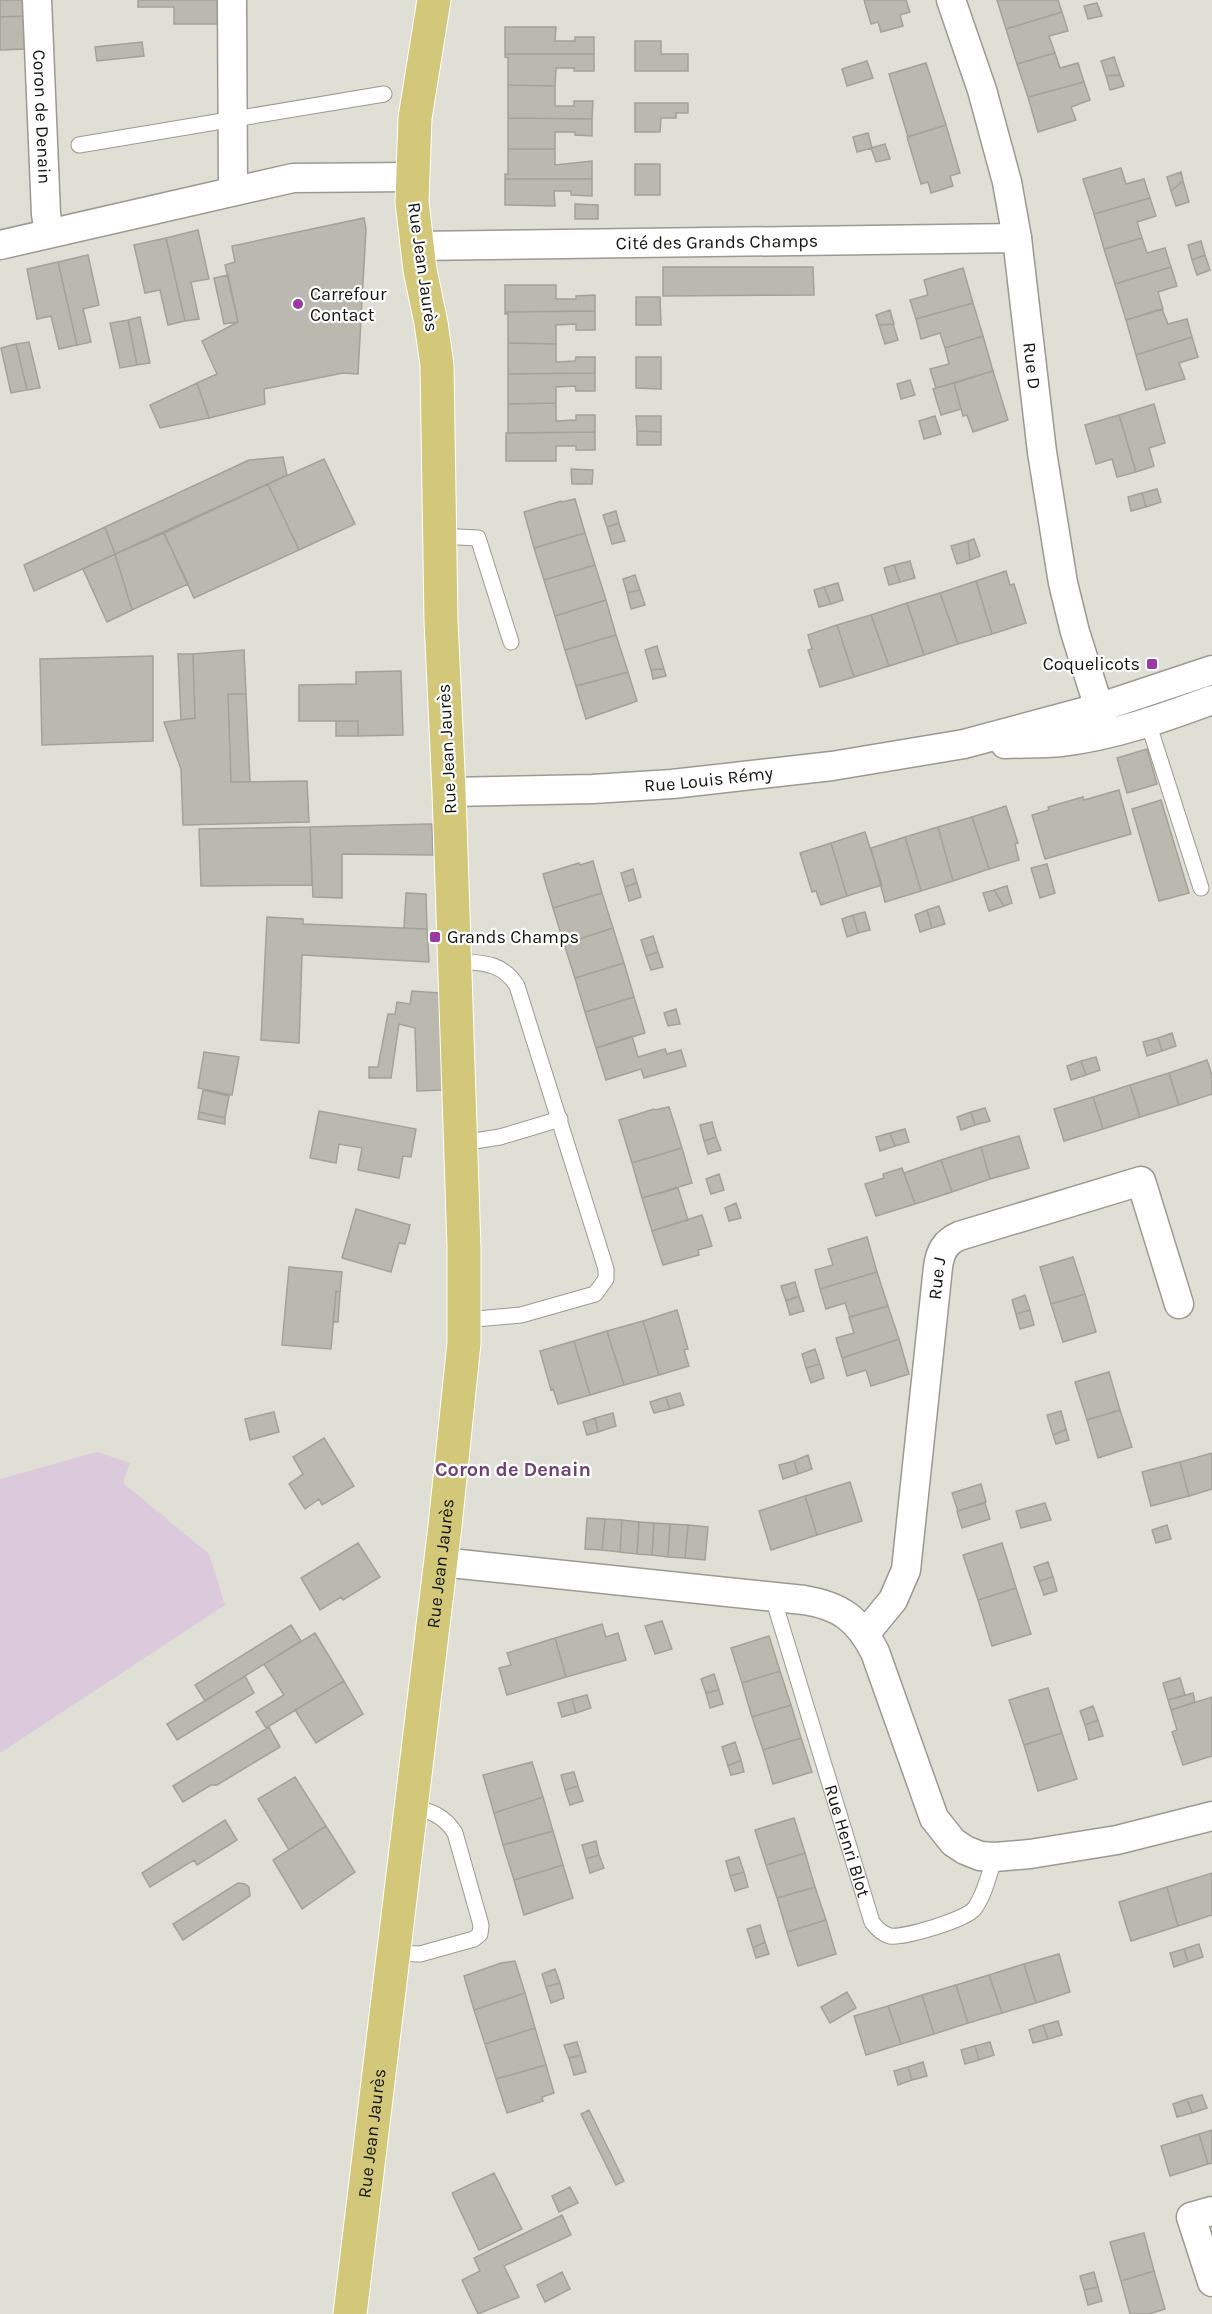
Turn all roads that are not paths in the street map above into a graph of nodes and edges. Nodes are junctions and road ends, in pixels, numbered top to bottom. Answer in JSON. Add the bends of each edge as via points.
{"nodes":[{"id":1,"x":37,"y":0,"type":"edge"},
{"id":2,"x":232,"y":0,"type":"edge"},
{"id":3,"x":434,"y":0,"type":"edge"},
{"id":4,"x":951,"y":0,"type":"edge"},
{"id":5,"x":384,"y":94,"type":"dead end"},
{"id":6,"x":231,"y":120,"type":"junction"},
{"id":7,"x":79,"y":145,"type":"dead end"},
{"id":8,"x":412,"y":177,"type":"junction"},
{"id":9,"x":233,"y":191,"type":"junction"},
{"id":10,"x":49,"y":233,"type":"junction"},
{"id":11,"x":1017,"y":238,"type":"junction"},
{"id":12,"x":0,"y":245,"type":"edge"},
{"id":13,"x":417,"y":246,"type":"junction"},
{"id":14,"x":439,"y":536,"type":"junction"},
{"id":15,"x":511,"y":642,"type":"dead end"},
{"id":16,"x":1212,"y":670,"type":"edge"},
{"id":17,"x":1140,"y":695,"type":"junction"},
{"id":18,"x":1212,"y":700,"type":"edge"},
{"id":19,"x":1102,"y":720,"type":"junction"},
{"id":20,"x":1148,"y":723,"type":"junction"},
{"id":21,"x":449,"y":792,"type":"junction"},
{"id":22,"x":1201,"y":888,"type":"dead end"},
{"id":23,"x":455,"y":961,"type":"junction"},
{"id":24,"x":560,"y":1119,"type":"junction"},
{"id":25,"x":461,"y":1143,"type":"junction"},
{"id":26,"x":1179,"y":1304,"type":"dead end"},
{"id":27,"x":464,"y":1320,"type":"junction"},
{"id":28,"x":441,"y":1562,"type":"junction"},
{"id":29,"x":774,"y":1598,"type":"junction"},
{"id":30,"x":866,"y":1634,"type":"junction"},
{"id":31,"x":410,"y":1806,"type":"junction"},
{"id":32,"x":1212,"y":1816,"type":"edge"},
{"id":33,"x":995,"y":1857,"type":"junction"},
{"id":34,"x":393,"y":1953,"type":"junction"},
{"id":35,"x":1212,"y":2211,"type":"edge"},
{"id":36,"x":1212,"y":2282,"type":"edge"},
{"id":37,"x":350,"y":2314,"type":"edge"}],
"edges":[{"from":1,"to":10,"type":"street","name":"Coron de Denain"},
{"from":2,"to":6,"type":"street"},
{"from":3,"to":8,"type":"main road","name":"Rue Jean Jaurès","via":[[415,118]]},
{"from":4,"to":11,"type":"street","name":"Rue D","via":[[991,119]]},
{"from":5,"to":6,"type":"lane"},
{"from":6,"to":7,"type":"lane"},
{"from":6,"to":9,"type":"street"},
{"from":8,"to":9,"type":"street","via":[[293,178]]},
{"from":8,"to":13,"type":"main road","name":"Rue Jean Jaurès"},
{"from":9,"to":10,"type":"street"},
{"from":10,"to":12,"type":"street"},
{"from":11,"to":13,"type":"street","name":"Cité des Grands Champs"},
{"from":11,"to":19,"type":"street","name":"Rue D","via":[[1042,452],[1063,583]]},
{"from":13,"to":14,"type":"main road","name":"Rue Jean Jaurès","via":[[437,365]]},
{"from":14,"to":15,"type":"lane","via":[[478,538]]},
{"from":14,"to":21,"type":"main road","name":"Rue Jean Jaurès"},
{"from":16,"to":17,"type":"street","name":"Rue Louis Rémy"},
{"from":17,"to":19,"type":"street","name":"Rue Louis Rémy"},
{"from":17,"to":20,"type":"lane"},
{"from":18,"to":20,"type":"street","name":"Rue Louis Rémy"},
{"from":19,"to":20,"type":"street","name":"Rue Louis Rémy"},
{"from":19,"to":21,"type":"street","name":"Rue Louis Rémy","via":[[780,773],[593,789]]},
{"from":20,"to":22,"type":"lane"},
{"from":21,"to":23,"type":"main road","name":"Rue Jean Jaurès"},
{"from":23,"to":24,"type":"lane","via":[[491,964],[511,975]]},
{"from":23,"to":25,"type":"main road","name":"Rue Jean Jaurès"},
{"from":24,"to":25,"type":"lane","via":[[500,1137]]},
{"from":24,"to":27,"type":"lane","via":[[604,1255],[606,1279],[595,1294],[581,1299],[521,1315]]},
{"from":25,"to":27,"type":"main road","name":"Rue Jean Jaurès"},
{"from":26,"to":30,"type":"street","name":"Rue J","via":[[1141,1181],[950,1241],[938,1267],[906,1570],[893,1600]]},
{"from":27,"to":28,"type":"main road","name":"Rue Jean Jaurès"},
{"from":28,"to":29,"type":"street"},
{"from":28,"to":31,"type":"main road","name":"Rue Jean Jaurès"},
{"from":29,"to":30,"type":"street","via":[[821,1603],[837,1609]]},
{"from":29,"to":33,"type":"lane","name":"Rue Henri Blot","via":[[876,1929],[888,1935],[902,1935],[963,1917],[980,1899]]},
{"from":30,"to":33,"type":"street","via":[[882,1668],[934,1818],[952,1842],[980,1856]]},
{"from":31,"to":34,"type":"main road","name":"Rue Jean Jaurès"},
{"from":31,"to":34,"type":"lane","via":[[439,1814],[449,1822],[481,1925],[480,1934],[420,1954]]},
{"from":32,"to":33,"type":"street","via":[[1117,1840]]},
{"from":34,"to":37,"type":"main road","name":"Rue Jean Jaurès"},
{"from":35,"to":36,"type":"street","via":[[1191,2217]]}]}
